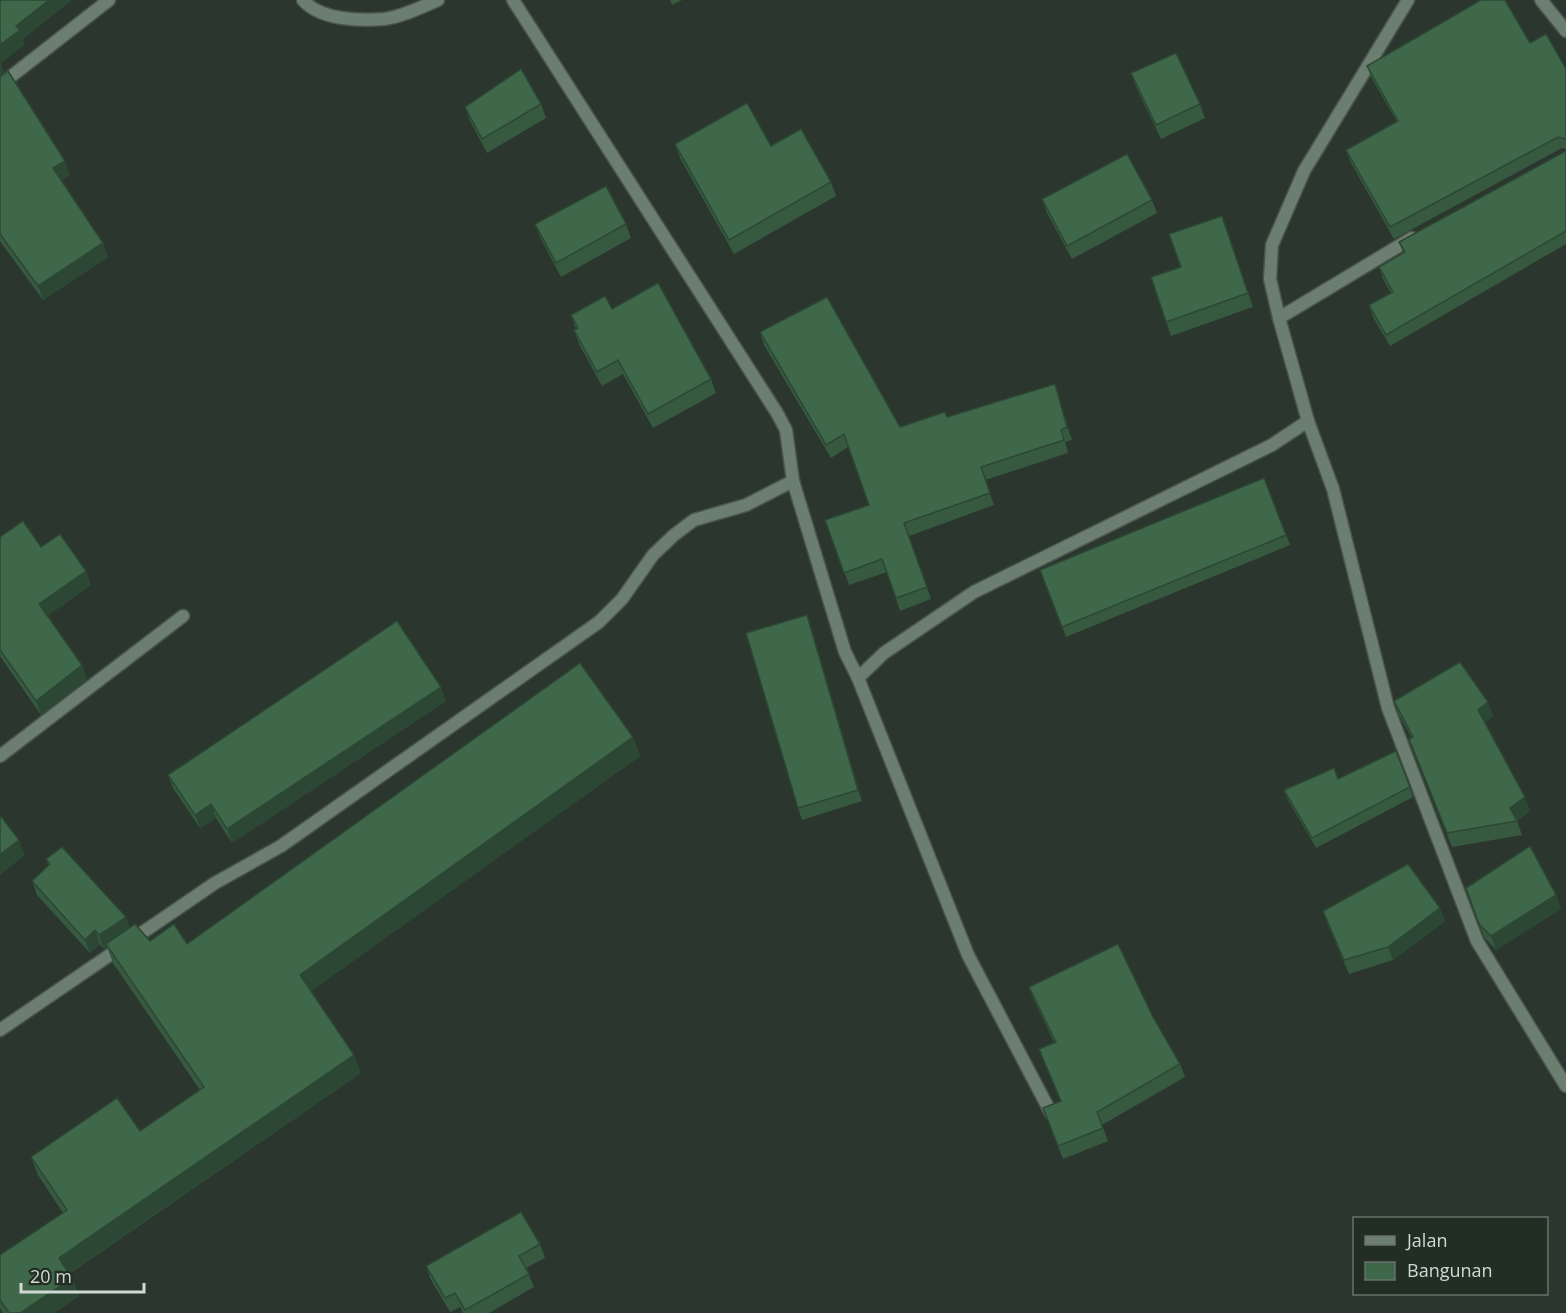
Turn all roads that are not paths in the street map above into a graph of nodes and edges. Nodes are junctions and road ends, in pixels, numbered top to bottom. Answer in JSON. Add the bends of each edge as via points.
{"nodes":[{"id":1,"x":109,"y":0,"type":"edge"},
{"id":2,"x":303,"y":0,"type":"edge"},
{"id":3,"x":438,"y":0,"type":"edge"},
{"id":4,"x":513,"y":0,"type":"edge"},
{"id":5,"x":1408,"y":0,"type":"edge"},
{"id":6,"x":1541,"y":0,"type":"edge"},
{"id":7,"x":1566,"y":31,"type":"edge"},
{"id":8,"x":0,"y":85,"type":"edge"},
{"id":9,"x":1425,"y":231,"type":"edge"},
{"id":10,"x":1279,"y":318,"type":"junction"},
{"id":11,"x":1308,"y":422,"type":"junction"},
{"id":12,"x":793,"y":481,"type":"junction"},
{"id":13,"x":183,"y":616,"type":"dead end"},
{"id":14,"x":858,"y":678,"type":"junction"},
{"id":15,"x":0,"y":756,"type":"edge"},
{"id":16,"x":0,"y":1030,"type":"edge"},
{"id":17,"x":1566,"y":1086,"type":"edge"},
{"id":18,"x":1051,"y":1113,"type":"edge"}],
"edges":[{"from":1,"to":8,"type":"street"},
{"from":2,"to":3,"type":"street","via":[[309,7],[332,16],[386,19]]},
{"from":4,"to":12,"type":"street","via":[[777,413],[786,430]]},
{"from":5,"to":10,"type":"street","via":[[1304,171],[1272,244],[1270,279]]},
{"from":6,"to":7,"type":"street"},
{"from":9,"to":10,"type":"street"},
{"from":10,"to":11,"type":"street"},
{"from":11,"to":14,"type":"street","via":[[1272,445],[974,592],[884,653]]},
{"from":11,"to":17,"type":"street","via":[[1333,489],[1388,708],[1473,930]]},
{"from":12,"to":14,"type":"street","via":[[845,652]]},
{"from":12,"to":16,"type":"street","via":[[746,505],[694,520],[653,555],[622,599],[599,622],[281,846],[215,883]]},
{"from":13,"to":15,"type":"street"},
{"from":14,"to":18,"type":"street","via":[[968,956]]}]}
